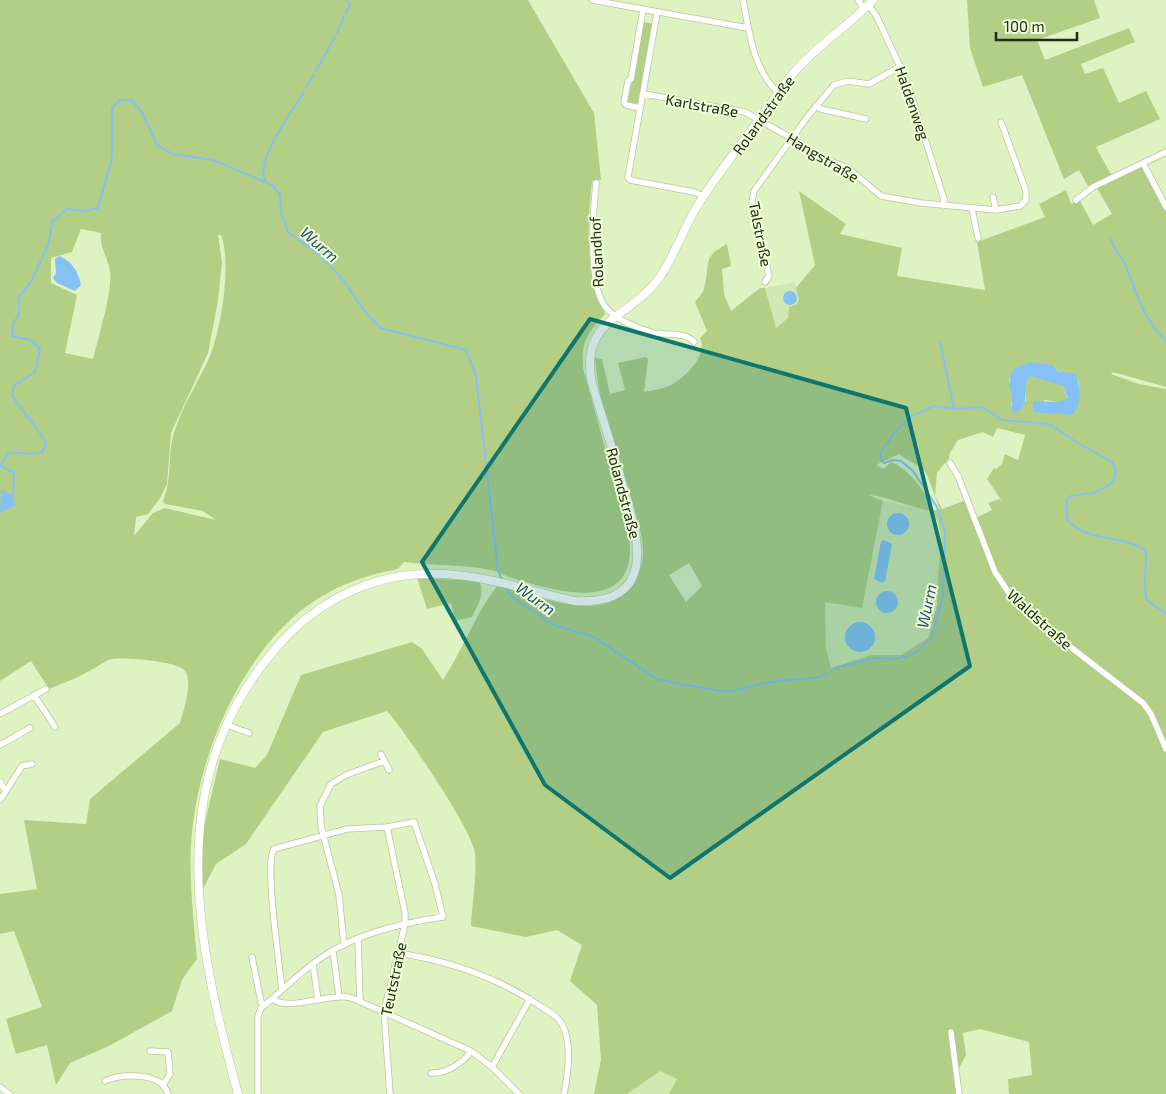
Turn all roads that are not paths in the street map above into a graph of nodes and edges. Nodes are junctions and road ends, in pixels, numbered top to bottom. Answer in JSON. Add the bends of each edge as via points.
{"nodes":[{"id":1,"x":592,"y":0,"type":"edge"},
{"id":2,"x":743,"y":0,"type":"edge"},
{"id":3,"x":858,"y":0,"type":"edge"},
{"id":4,"x":869,"y":5,"type":"edge"},
{"id":5,"x":644,"y":10,"type":"junction"},
{"id":6,"x":657,"y":13,"type":"junction"},
{"id":7,"x":748,"y":28,"type":"junction"},
{"id":8,"x":901,"y":66,"type":"junction"},
{"id":9,"x":779,"y":93,"type":"junction"},
{"id":10,"x":644,"y":94,"type":"junction"},
{"id":11,"x":816,"y":106,"type":"junction"},
{"id":12,"x":640,"y":108,"type":"junction"},
{"id":13,"x":866,"y":119,"type":"dead end"},
{"id":14,"x":760,"y":120,"type":"junction"},
{"id":15,"x":1001,"y":122,"type":"dead end"},
{"id":16,"x":792,"y":138,"type":"junction"},
{"id":17,"x":1166,"y":152,"type":"edge"},
{"id":18,"x":1143,"y":163,"type":"junction"},
{"id":19,"x":596,"y":183,"type":"dead end"},
{"id":20,"x":703,"y":196,"type":"junction"},
{"id":21,"x":993,"y":197,"type":"dead end"},
{"id":22,"x":1076,"y":200,"type":"dead end"},
{"id":23,"x":943,"y":206,"type":"junction"},
{"id":24,"x":1166,"y":207,"type":"edge"},
{"id":25,"x":972,"y":209,"type":"junction"},
{"id":26,"x":996,"y":210,"type":"junction"},
{"id":27,"x":978,"y":238,"type":"dead end"},
{"id":28,"x":765,"y":282,"type":"dead end"},
{"id":29,"x":616,"y":315,"type":"junction"},
{"id":30,"x":694,"y":342,"type":"dead end"},
{"id":31,"x":950,"y":463,"type":"dead end"},
{"id":32,"x":46,"y":689,"type":"dead end"},
{"id":33,"x":34,"y":695,"type":"junction"},
{"id":34,"x":0,"y":714,"type":"edge"},
{"id":35,"x":227,"y":724,"type":"junction"},
{"id":36,"x":55,"y":727,"type":"dead end"},
{"id":37,"x":30,"y":728,"type":"dead end"},
{"id":38,"x":249,"y":733,"type":"dead end"},
{"id":39,"x":0,"y":745,"type":"edge"},
{"id":40,"x":1166,"y":748,"type":"edge"},
{"id":41,"x":381,"y":754,"type":"dead end"},
{"id":42,"x":384,"y":761,"type":"junction"},
{"id":43,"x":32,"y":764,"type":"dead end"},
{"id":44,"x":389,"y":770,"type":"dead end"},
{"id":45,"x":0,"y":782,"type":"edge"},
{"id":46,"x":5,"y":790,"type":"junction"},
{"id":47,"x":0,"y":800,"type":"edge"},
{"id":48,"x":386,"y":827,"type":"junction"},
{"id":49,"x":324,"y":837,"type":"junction"},
{"id":50,"x":404,"y":924,"type":"junction"},
{"id":51,"x":358,"y":940,"type":"junction"},
{"id":52,"x":344,"y":945,"type":"junction"},
{"id":53,"x":333,"y":951,"type":"junction"},
{"id":54,"x":398,"y":953,"type":"junction"},
{"id":55,"x":252,"y":957,"type":"dead end"},
{"id":56,"x":314,"y":964,"type":"junction"},
{"id":57,"x":282,"y":990,"type":"junction"},
{"id":58,"x":339,"y":996,"type":"junction"},
{"id":59,"x":272,"y":999,"type":"junction"},
{"id":60,"x":530,"y":999,"type":"junction"},
{"id":61,"x":318,"y":1000,"type":"junction"},
{"id":62,"x":360,"y":1001,"type":"junction"},
{"id":63,"x":264,"y":1005,"type":"junction"},
{"id":64,"x":384,"y":1012,"type":"junction"},
{"id":65,"x":950,"y":1032,"type":"dead end"},
{"id":66,"x":150,"y":1051,"type":"dead end"},
{"id":67,"x":471,"y":1051,"type":"junction"},
{"id":68,"x":492,"y":1067,"type":"junction"},
{"id":69,"x":431,"y":1073,"type":"dead end"},
{"id":70,"x":106,"y":1081,"type":"dead end"},
{"id":71,"x":163,"y":1086,"type":"junction"},
{"id":72,"x":0,"y":1087,"type":"edge"},
{"id":73,"x":511,"y":1091,"type":"edge"},
{"id":74,"x":9,"y":1094,"type":"edge"},
{"id":75,"x":168,"y":1094,"type":"edge"},
{"id":76,"x":238,"y":1094,"type":"edge"},
{"id":77,"x":258,"y":1094,"type":"edge"},
{"id":78,"x":390,"y":1094,"type":"edge"},
{"id":79,"x":519,"y":1094,"type":"edge"},
{"id":80,"x":564,"y":1094,"type":"edge"},
{"id":81,"x":960,"y":1094,"type":"edge"}],
"edges":[{"from":1,"to":5,"type":"street"},
{"from":2,"to":7,"type":"street"},
{"from":3,"to":4,"type":"street","name":"Haldenweg"},
{"from":4,"to":8,"type":"street","name":"Haldenweg"},
{"from":4,"to":9,"type":"main road","name":"Rolandstraße","via":[[811,55]]},
{"from":5,"to":6,"type":"street"},
{"from":5,"to":12,"type":"street","via":[[624,102]]},
{"from":6,"to":7,"type":"street"},
{"from":6,"to":10,"type":"street"},
{"from":7,"to":9,"type":"street","via":[[765,78]]},
{"from":8,"to":11,"type":"street","name":"Talstraße","via":[[870,84],[842,82],[830,89]]},
{"from":8,"to":23,"type":"street","name":"Haldenweg","via":[[944,199]]},
{"from":9,"to":14,"type":"main road","name":"Rolandstraße"},
{"from":10,"to":12,"type":"street"},
{"from":10,"to":14,"type":"street","name":"Karlstraße","via":[[745,112]]},
{"from":11,"to":13,"type":"street"},
{"from":11,"to":16,"type":"street","name":"Talstraße"},
{"from":12,"to":20,"type":"street","via":[[630,180]]},
{"from":14,"to":16,"type":"street","name":"Hangstraße"},
{"from":14,"to":20,"type":"main road","name":"Rolandstraße"},
{"from":15,"to":26,"type":"street","name":"Hangstraße","via":[[1027,196],[1020,206]]},
{"from":16,"to":23,"type":"street","name":"Hangstraße","via":[[816,155],[848,168],[881,196]]},
{"from":16,"to":28,"type":"street","name":"Talstraße","via":[[753,196],[769,276]]},
{"from":17,"to":18,"type":"street"},
{"from":18,"to":22,"type":"street","via":[[1093,187]]},
{"from":18,"to":24,"type":"street"},
{"from":19,"to":29,"type":"street","name":"Rolandhof","via":[[593,228],[596,280],[603,304]]},
{"from":20,"to":29,"type":"main road","name":"Rolandstraße","via":[[655,283]]},
{"from":21,"to":26,"type":"street"},
{"from":23,"to":25,"type":"street","name":"Hangstraße"},
{"from":25,"to":26,"type":"street","name":"Hangstraße"},
{"from":25,"to":27,"type":"street"},
{"from":29,"to":30,"type":"street","via":[[644,330],[688,336]]},
{"from":29,"to":35,"type":"main road","name":"Rolandstraße","via":[[594,340],[590,367],[592,384],[636,534],[638,556],[629,582],[604,599],[587,601],[488,579],[424,574],[383,580],[344,594],[312,613],[283,640],[252,679]]},
{"from":31,"to":40,"type":"street","name":"Waldstraße","via":[[995,572],[1011,596],[1046,628],[1143,703]]},
{"from":32,"to":33,"type":"street"},
{"from":33,"to":34,"type":"street"},
{"from":33,"to":36,"type":"street"},
{"from":35,"to":38,"type":"street"},
{"from":35,"to":76,"type":"main road","name":"Rolandstraße","via":[[201,817],[198,877],[206,961]]},
{"from":37,"to":39,"type":"street"},
{"from":41,"to":42,"type":"street"},
{"from":42,"to":44,"type":"street"},
{"from":42,"to":49,"type":"street","via":[[346,776],[327,789],[319,817]]},
{"from":43,"to":46,"type":"street","via":[[22,766]]},
{"from":45,"to":46,"type":"street"},
{"from":46,"to":47,"type":"street"},
{"from":48,"to":49,"type":"street","via":[[347,829]]},
{"from":48,"to":50,"type":"street","name":"Teutstraße","via":[[401,892]]},
{"from":48,"to":50,"type":"street","via":[[414,822],[443,917]]},
{"from":49,"to":52,"type":"street","via":[[339,895]]},
{"from":49,"to":57,"type":"street","via":[[274,849],[272,853],[271,877]]},
{"from":50,"to":51,"type":"street"},
{"from":50,"to":54,"type":"street","name":"Teutstraße"},
{"from":51,"to":52,"type":"street"},
{"from":51,"to":62,"type":"street"},
{"from":52,"to":53,"type":"street"},
{"from":53,"to":56,"type":"street"},
{"from":53,"to":58,"type":"street"},
{"from":54,"to":60,"type":"street","via":[[476,972]]},
{"from":54,"to":64,"type":"street","name":"Teutstraße"},
{"from":55,"to":63,"type":"street"},
{"from":56,"to":57,"type":"street"},
{"from":56,"to":61,"type":"street"},
{"from":57,"to":59,"type":"street"},
{"from":58,"to":61,"type":"street"},
{"from":58,"to":62,"type":"street"},
{"from":59,"to":61,"type":"street","via":[[285,1003]]},
{"from":59,"to":63,"type":"street"},
{"from":60,"to":68,"type":"street"},
{"from":60,"to":80,"type":"street","via":[[554,1015],[566,1032]]},
{"from":62,"to":64,"type":"street"},
{"from":63,"to":77,"type":"street","via":[[258,1016]]},
{"from":64,"to":67,"type":"street"},
{"from":64,"to":78,"type":"street","name":"Teutstraße"},
{"from":65,"to":81,"type":"street"},
{"from":66,"to":71,"type":"street","via":[[168,1052],[170,1074]]},
{"from":67,"to":68,"type":"street"},
{"from":67,"to":69,"type":"street","via":[[459,1064],[437,1074]]},
{"from":68,"to":73,"type":"street"},
{"from":70,"to":71,"type":"street","via":[[116,1076],[144,1077]]},
{"from":71,"to":75,"type":"street"},
{"from":72,"to":74,"type":"street"},
{"from":73,"to":79,"type":"street"}]}
